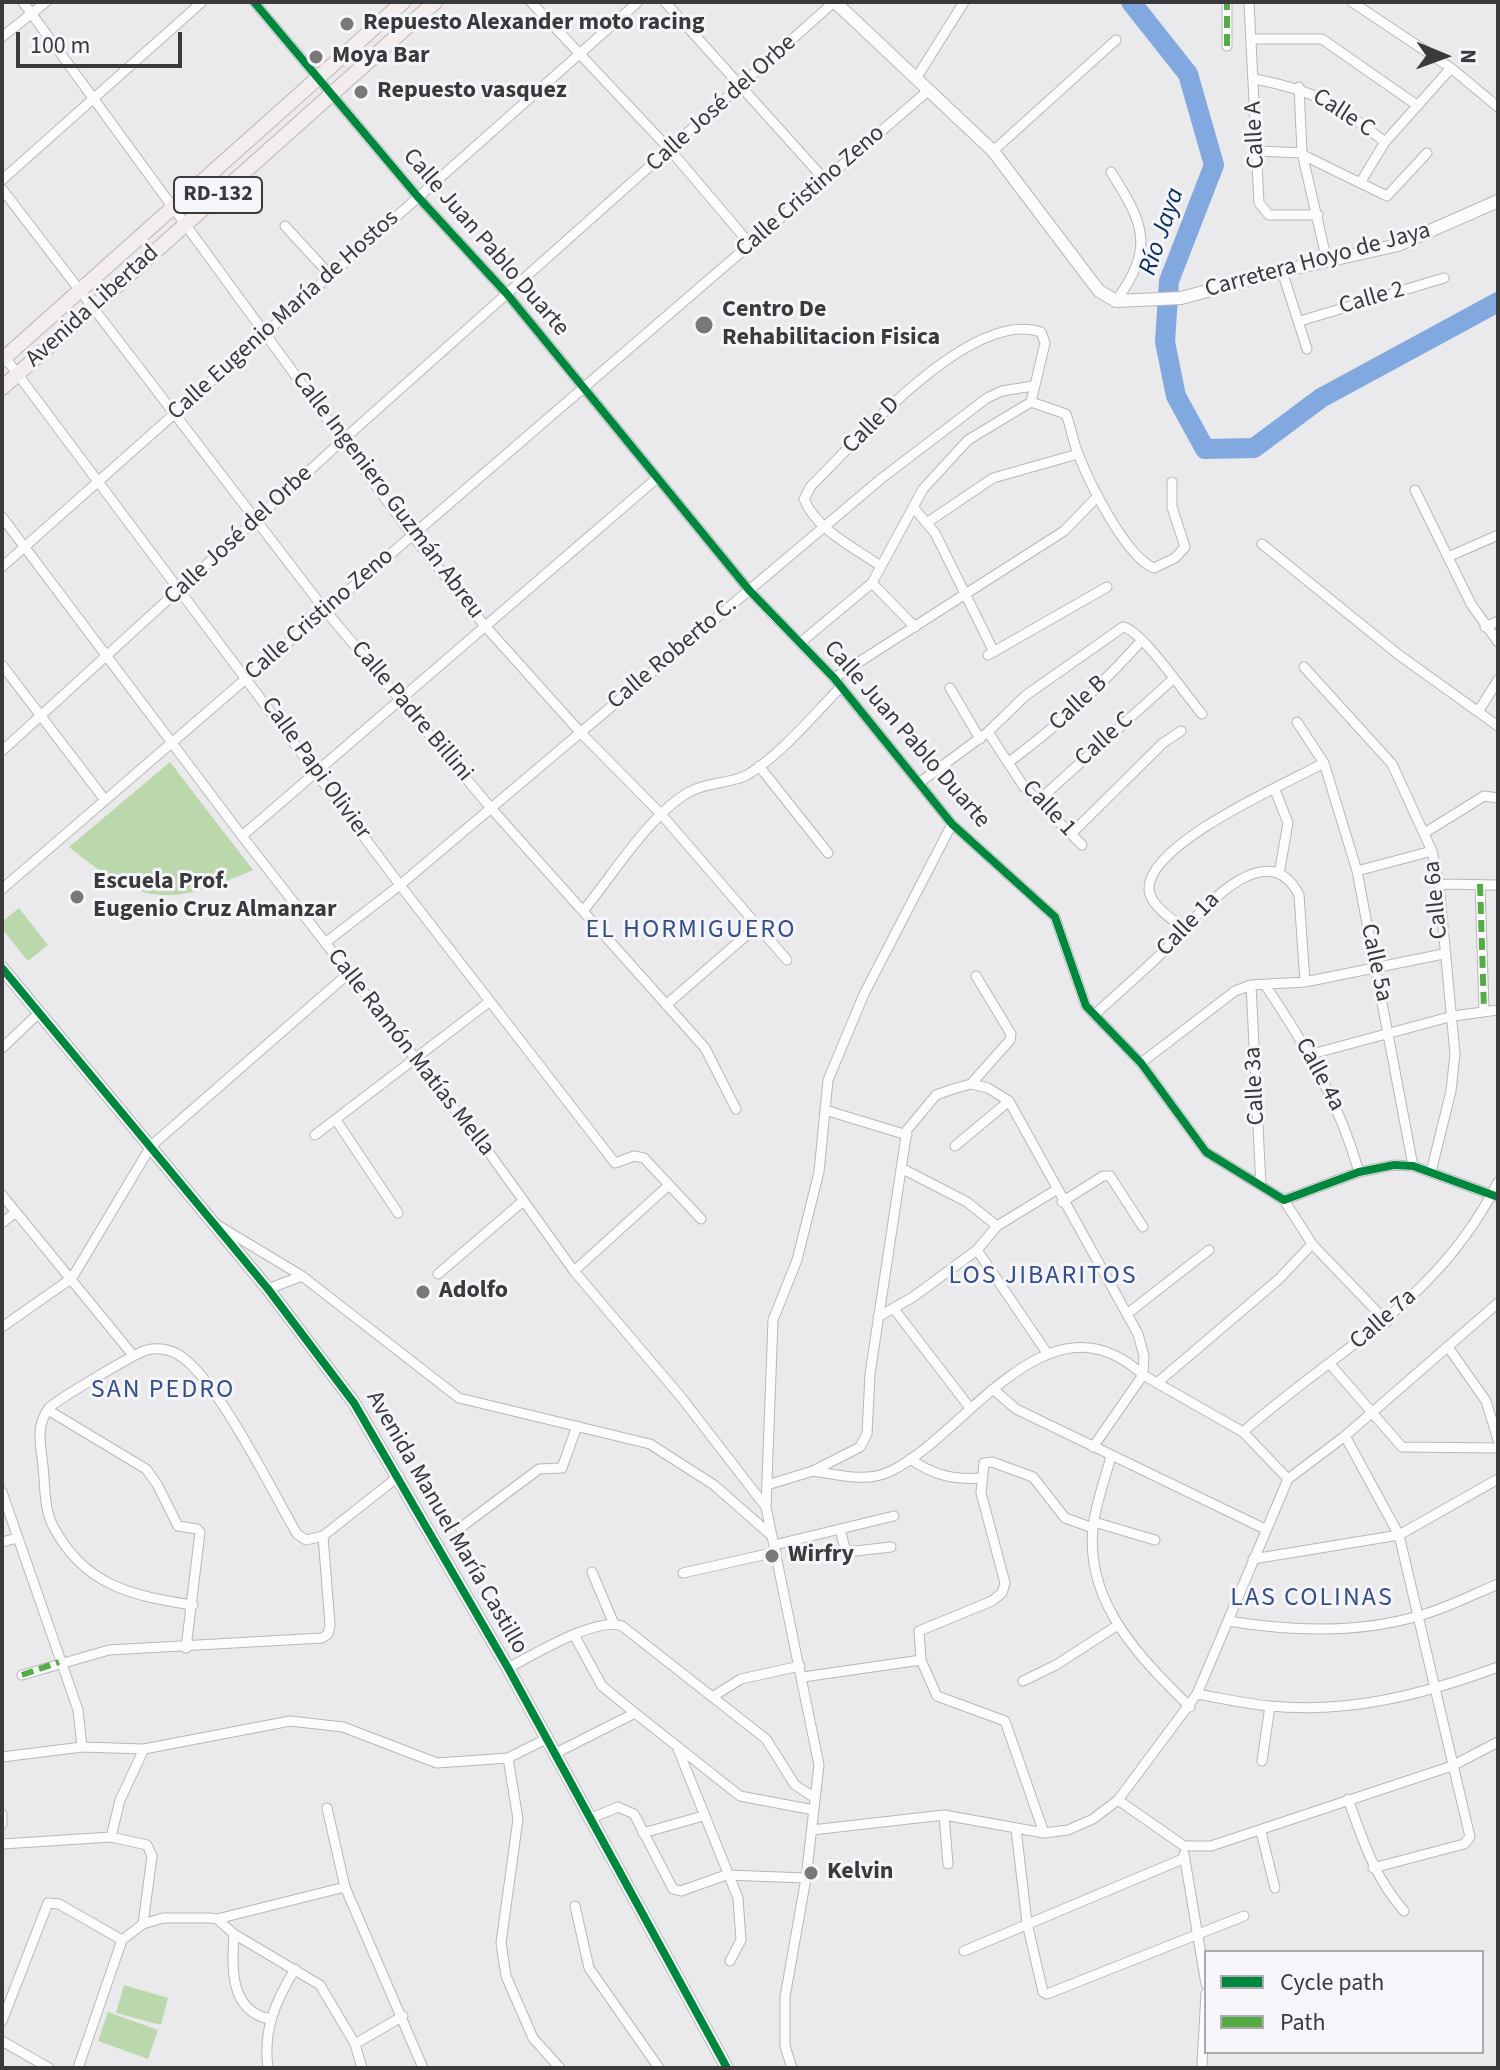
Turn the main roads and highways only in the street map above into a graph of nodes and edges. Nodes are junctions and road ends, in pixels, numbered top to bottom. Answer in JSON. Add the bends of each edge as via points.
{"nodes":[{"id":1,"x":403,"y":2,"type":"edge"},
{"id":2,"x":435,"y":2,"type":"edge"},
{"id":3,"x":3,"y":357,"type":"edge"},
{"id":4,"x":2,"y":388,"type":"edge"}],
"edges":[{"from":1,"to":3,"type":"main road","name":"Avenida Libertad","number":"RD-132"},
{"from":2,"to":4,"type":"main road","name":"Avenida Libertad","number":"RD-132"}]}
